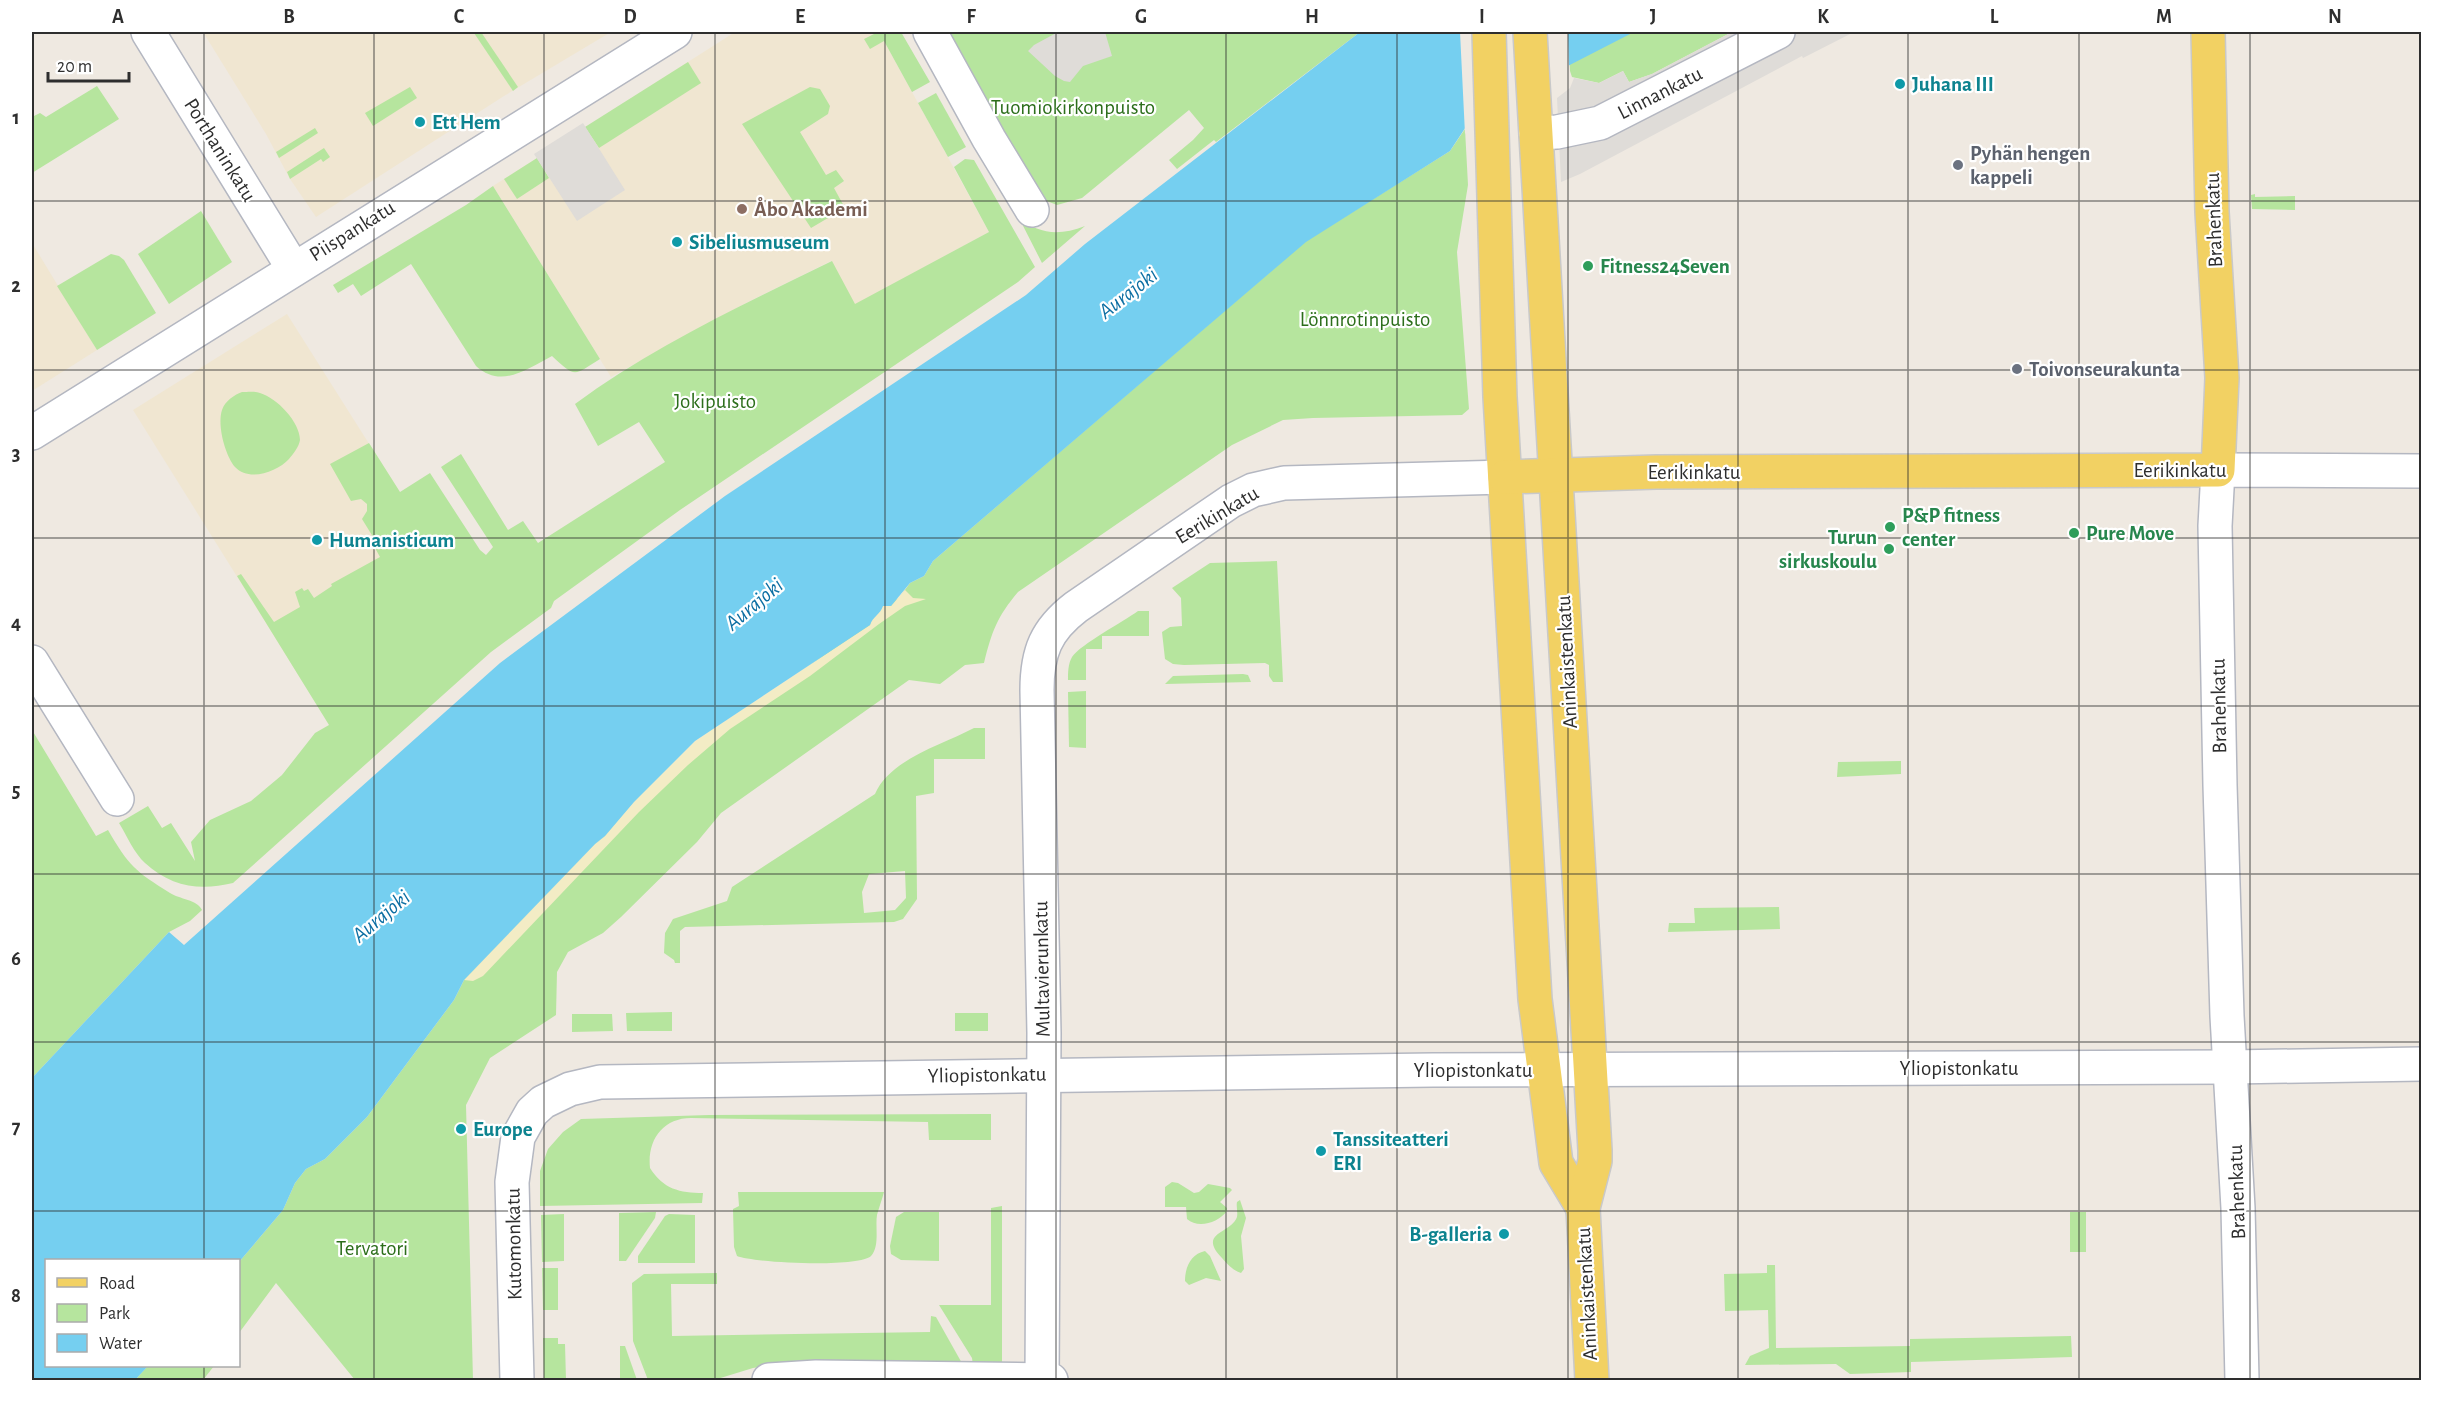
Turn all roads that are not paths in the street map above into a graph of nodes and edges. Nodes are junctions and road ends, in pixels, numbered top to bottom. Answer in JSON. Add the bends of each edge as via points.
{"nodes":[{"id":1,"x":148,"y":32,"type":"edge"},
{"id":2,"x":675,"y":32,"type":"edge"},
{"id":3,"x":930,"y":32,"type":"edge"},
{"id":4,"x":1489,"y":32,"type":"edge"},
{"id":5,"x":1530,"y":32,"type":"edge"},
{"id":6,"x":1778,"y":32,"type":"edge"},
{"id":7,"x":2208,"y":32,"type":"edge"},
{"id":8,"x":1535,"y":124,"type":"junction"},
{"id":9,"x":1032,"y":210,"type":"dead end"},
{"id":10,"x":293,"y":268,"type":"junction"},
{"id":11,"x":32,"y":433,"type":"edge"},
{"id":12,"x":2218,"y":470,"type":"junction"},
{"id":13,"x":2421,"y":471,"type":"edge"},
{"id":14,"x":1556,"y":475,"type":"junction"},
{"id":15,"x":1505,"y":477,"type":"junction"},
{"id":16,"x":32,"y":662,"type":"edge"},
{"id":17,"x":1037,"y":665,"type":"joint"},
{"id":18,"x":117,"y":799,"type":"dead end"},
{"id":19,"x":2421,"y":1064,"type":"edge"},
{"id":20,"x":2230,"y":1067,"type":"junction"},
{"id":21,"x":1544,"y":1070,"type":"junction"},
{"id":22,"x":1590,"y":1070,"type":"junction"},
{"id":23,"x":1044,"y":1074,"type":"junction"},
{"id":24,"x":532,"y":1112,"type":"joint"},
{"id":25,"x":1582,"y":1208,"type":"junction"},
{"id":26,"x":516,"y":1380,"type":"edge"},
{"id":27,"x":769,"y":1380,"type":"edge"},
{"id":28,"x":1042,"y":1380,"type":"edge"},
{"id":29,"x":1051,"y":1380,"type":"edge"},
{"id":30,"x":1592,"y":1380,"type":"edge"},
{"id":31,"x":2242,"y":1380,"type":"edge"}],
"edges":[{"from":1,"to":10,"type":"street","name":"Porthaninkatu"},
{"from":2,"to":10,"type":"street","name":"Piispankatu"},
{"from":3,"to":9,"type":"street"},
{"from":4,"to":15,"type":"main road","name":"Aninkaistenkatu"},
{"from":5,"to":8,"type":"main road","name":"Aninkaistenkatu"},
{"from":6,"to":8,"type":"street","name":"Linnankatu","via":[[1600,123],[1557,132]]},
{"from":7,"to":12,"type":"main road","name":"Brahenkatu","via":[[2212,212],[2222,378]]},
{"from":8,"to":14,"type":"main road","name":"Aninkaistenkatu"},
{"from":10,"to":11,"type":"street","name":"Piispankatu"},
{"from":12,"to":13,"type":"street","name":"Eerikinkatu"},
{"from":12,"to":14,"type":"main road","name":"Eerikinkatu"},
{"from":12,"to":20,"type":"street","name":"Brahenkatu","via":[[2215,526]]},
{"from":14,"to":15,"type":"main road","name":"Eerikinkatu"},
{"from":14,"to":22,"type":"main road","name":"Aninkaistenkatu"},
{"from":15,"to":17,"type":"street","name":"Eerikinkatu","via":[[1284,483],[1253,490],[1231,501],[1064,617],[1049,635]]},
{"from":15,"to":21,"type":"main road","name":"Aninkaistenkatu","via":[[1535,999]]},
{"from":16,"to":18,"type":"street"},
{"from":17,"to":23,"type":"street","name":"Multavierunkatu"},
{"from":19,"to":20,"type":"street","name":"Yliopistonkatu"},
{"from":20,"to":22,"type":"street","name":"Yliopistonkatu"},
{"from":20,"to":31,"type":"street","name":"Brahenkatu"},
{"from":21,"to":22,"type":"street","name":"Yliopistonkatu"},
{"from":21,"to":23,"type":"street","name":"Yliopistonkatu"},
{"from":21,"to":25,"type":"main road","name":"Aninkaistenkatu","via":[[1556,1163]]},
{"from":22,"to":25,"type":"main road","name":"Aninkaistenkatu","via":[[1595,1161]]},
{"from":23,"to":24,"type":"street","name":"Yliopistonkatu","via":[[618,1080],[570,1089]]},
{"from":23,"to":28,"type":"street","name":"Multavierunkatu"},
{"from":24,"to":26,"type":"street","name":"Kutomonkatu","via":[[518,1137],[513,1164]]},
{"from":25,"to":30,"type":"main road","name":"Aninkaistenkatu"},
{"from":27,"to":28,"type":"street","via":[[816,1377]]},
{"from":28,"to":29,"type":"street"}]}
